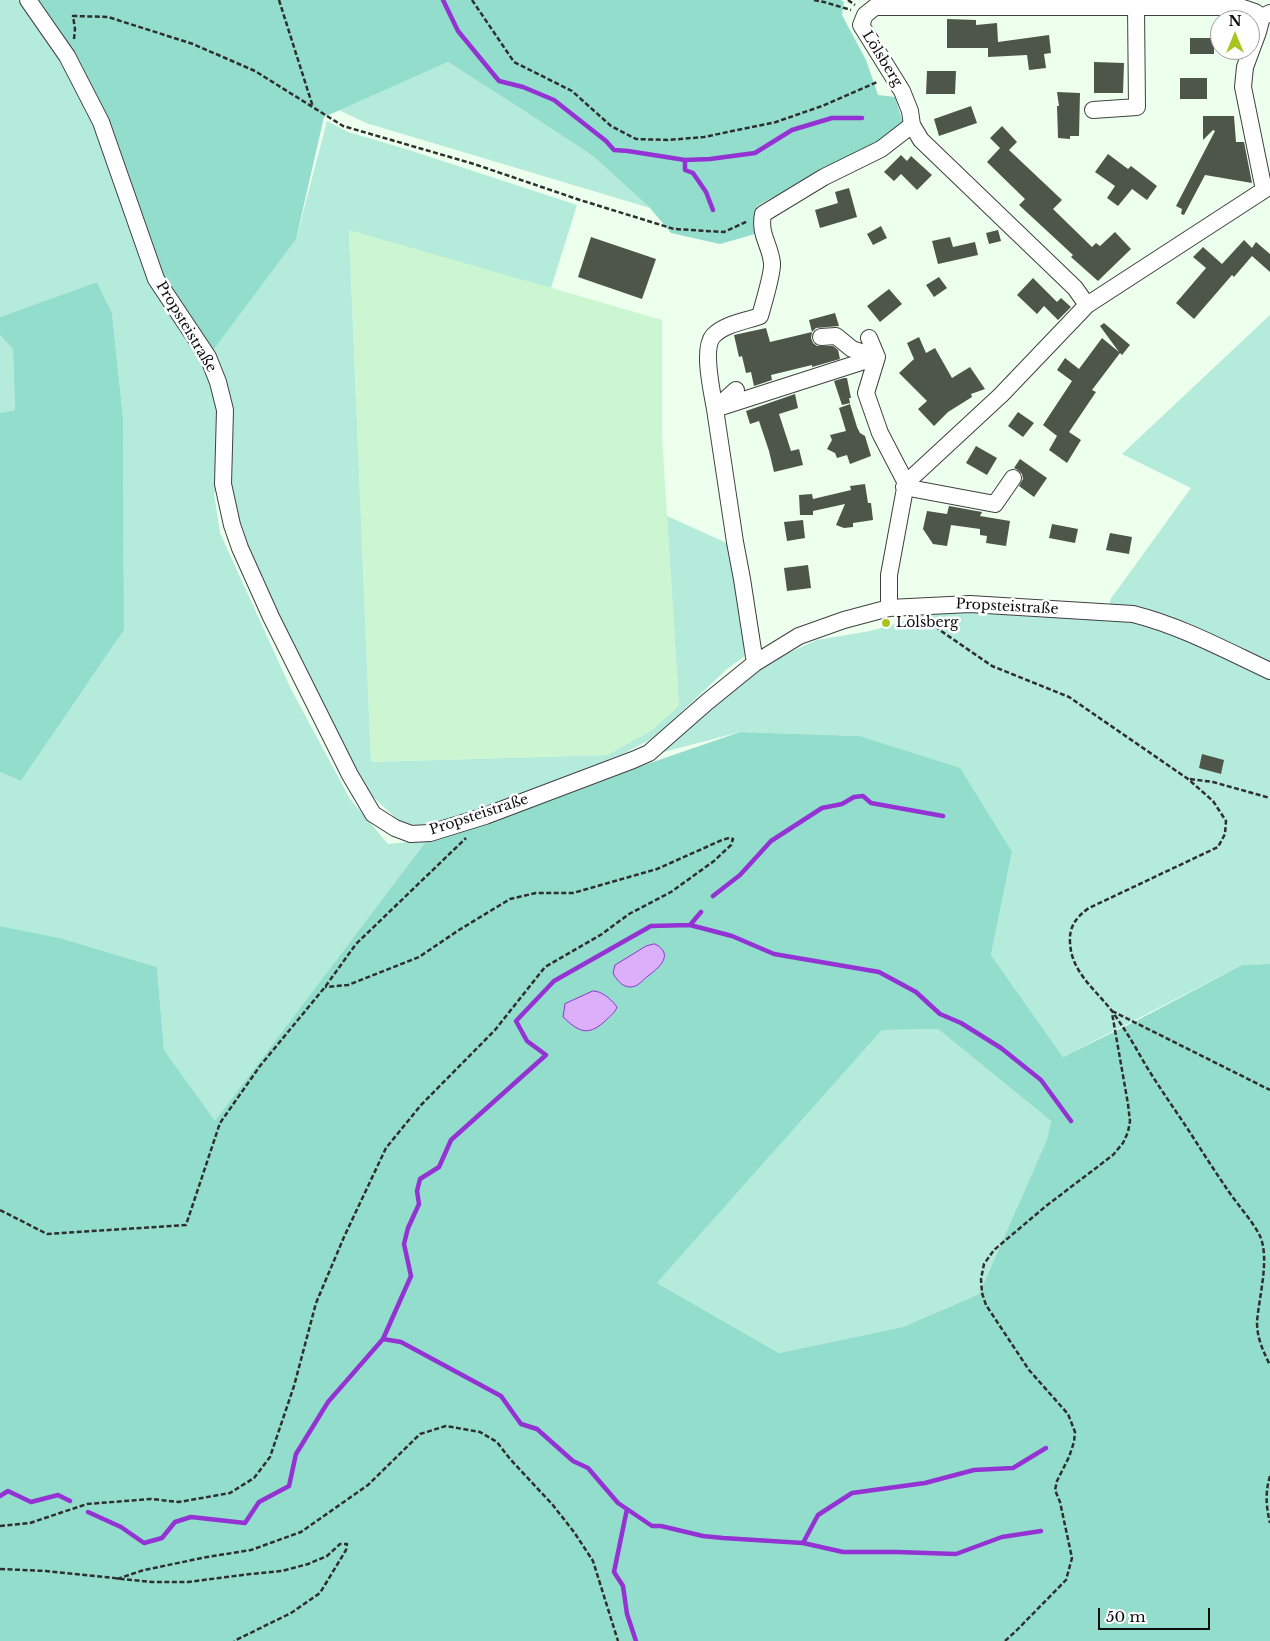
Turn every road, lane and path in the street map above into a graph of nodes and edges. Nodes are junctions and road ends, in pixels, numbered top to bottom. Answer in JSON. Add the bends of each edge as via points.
{"nodes":[{"id":1,"x":28,"y":0,"type":"edge"},
{"id":2,"x":279,"y":0,"type":"edge"},
{"id":3,"x":472,"y":0,"type":"edge"},
{"id":4,"x":814,"y":0,"type":"edge"},
{"id":5,"x":1136,"y":7,"type":"junction"},
{"id":6,"x":865,"y":15,"type":"junction"},
{"id":7,"x":1266,"y":15,"type":"edge"},
{"id":8,"x":67,"y":56,"type":"junction"},
{"id":9,"x":892,"y":76,"type":"junction"},
{"id":10,"x":313,"y":107,"type":"junction"},
{"id":11,"x":1093,"y":110,"type":"dead end"},
{"id":12,"x":912,"y":126,"type":"junction"},
{"id":13,"x":1265,"y":167,"type":"edge"},
{"id":14,"x":763,"y":214,"type":"junction"},
{"id":15,"x":1087,"y":305,"type":"junction"},
{"id":16,"x":820,"y":337,"type":"dead end"},
{"id":17,"x":869,"y":338,"type":"dead end"},
{"id":18,"x":877,"y":357,"type":"junction"},
{"id":19,"x":736,"y":390,"type":"dead end"},
{"id":20,"x":715,"y":409,"type":"junction"},
{"id":21,"x":1013,"y":478,"type":"dead end"},
{"id":22,"x":905,"y":485,"type":"junction"},
{"id":23,"x":912,"y":606,"type":"junction"},
{"id":24,"x":889,"y":608,"type":"junction"},
{"id":25,"x":755,"y":663,"type":"junction"},
{"id":26,"x":1270,"y":671,"type":"edge"},
{"id":27,"x":1188,"y":779,"type":"junction"},
{"id":28,"x":1270,"y":798,"type":"edge"},
{"id":29,"x":468,"y":836,"type":"dead end"},
{"id":30,"x":325,"y":987,"type":"junction"},
{"id":31,"x":1112,"y":1011,"type":"junction"},
{"id":32,"x":1270,"y":1090,"type":"edge"},
{"id":33,"x":0,"y":1210,"type":"edge"},
{"id":34,"x":1270,"y":1365,"type":"edge"},
{"id":35,"x":1270,"y":1476,"type":"edge"},
{"id":36,"x":1270,"y":1523,"type":"edge"},
{"id":37,"x":0,"y":1526,"type":"edge"},
{"id":38,"x":0,"y":1569,"type":"edge"},
{"id":39,"x":117,"y":1579,"type":"junction"},
{"id":40,"x":234,"y":1641,"type":"edge"},
{"id":41,"x":618,"y":1641,"type":"edge"},
{"id":42,"x":1004,"y":1641,"type":"edge"}],
"edges":[{"from":1,"to":8,"type":"street","name":"Propsteistraße"},
{"from":2,"to":10,"type":"path"},
{"from":3,"to":9,"type":"path","via":[[514,62],[572,91],[611,126],[636,139],[704,137],[776,122]]},
{"from":4,"to":6,"type":"path"},
{"from":5,"to":6,"type":"street","name":"Lölsberg","via":[[875,7]]},
{"from":5,"to":7,"type":"street","name":"Lölsberg","via":[[1240,7]]},
{"from":5,"to":11,"type":"street","via":[[1137,107]]},
{"from":6,"to":9,"type":"street","name":"Lölsberg","via":[[861,25]]},
{"from":7,"to":13,"type":"street","name":"Lölsberg","via":[[1245,67],[1243,87]]},
{"from":8,"to":10,"type":"path","via":[[74,44],[73,16],[108,17],[193,44],[255,71]]},
{"from":8,"to":25,"type":"street","name":"Propsteistraße","via":[[101,122],[156,279],[208,358],[218,382],[225,410],[223,484],[240,548],[275,626],[373,814],[411,834],[430,833],[633,760],[649,753]]},
{"from":9,"to":12,"type":"street","name":"Lölsberg","via":[[910,111]]},
{"from":10,"to":14,"type":"path","via":[[343,126],[674,228],[724,232]]},
{"from":12,"to":14,"type":"street","via":[[881,149],[824,177]]},
{"from":12,"to":15,"type":"street","name":"Lölsberg","via":[[922,140],[1068,281]]},
{"from":13,"to":15,"type":"street","name":"Lölsberg","via":[[1264,190]]},
{"from":14,"to":20,"type":"street","via":[[761,224],[772,263],[771,274],[760,316],[722,329],[712,336],[708,364]]},
{"from":15,"to":22,"type":"street","name":"Lölsberg","via":[[1001,395]]},
{"from":16,"to":18,"type":"street","via":[[836,336],[852,349]]},
{"from":17,"to":18,"type":"street"},
{"from":18,"to":20,"type":"street"},
{"from":18,"to":22,"type":"street","via":[[866,393],[880,433]]},
{"from":19,"to":20,"type":"street"},
{"from":20,"to":25,"type":"street"},
{"from":21,"to":22,"type":"street","via":[[995,504]]},
{"from":22,"to":24,"type":"street","via":[[889,575]]},
{"from":23,"to":24,"type":"street","name":"Propsteistraße"},
{"from":23,"to":26,"type":"street","name":"Propsteistraße","via":[[970,604],[1133,614],[1178,628]]},
{"from":23,"to":27,"type":"path","via":[[992,666],[1069,697]]},
{"from":24,"to":25,"type":"street","name":"Propsteistraße","via":[[799,636]]},
{"from":27,"to":28,"type":"path","via":[[1213,782]]},
{"from":27,"to":31,"type":"path","via":[[1214,801],[1226,821],[1225,834],[1218,847],[1089,908],[1081,913],[1070,932],[1071,954],[1078,972]]},
{"from":29,"to":30,"type":"path","via":[[356,944]]},
{"from":30,"to":33,"type":"path","via":[[260,1066],[220,1123],[186,1226],[47,1234]]},
{"from":30,"to":37,"type":"path","via":[[348,985],[419,957],[510,899],[536,893],[572,893],[657,869],[722,840],[733,839],[714,861],[671,892],[545,966],[495,1030],[421,1105],[386,1148],[316,1303],[294,1386],[270,1457],[254,1478],[230,1493],[179,1502],[152,1500],[87,1504],[30,1523]]},
{"from":31,"to":32,"type":"path"},
{"from":31,"to":34,"type":"path","via":[[1225,1188],[1260,1236],[1264,1264],[1257,1323],[1261,1347]]},
{"from":31,"to":42,"type":"path","via":[[1128,1104],[1128,1132],[1113,1155],[994,1250],[984,1264],[981,1279],[986,1305],[1028,1370],[1068,1414],[1075,1432],[1055,1490],[1072,1558],[1066,1580]]},
{"from":35,"to":36,"type":"path","via":[[1266,1502]]},
{"from":38,"to":39,"type":"path"},
{"from":39,"to":40,"type":"path","via":[[188,1582],[282,1571],[308,1564],[327,1556],[340,1544],[347,1544],[320,1594],[291,1613]]},
{"from":39,"to":41,"type":"path","via":[[144,1570],[251,1550],[301,1532],[368,1485],[420,1434],[446,1426],[480,1432],[497,1442],[574,1532],[593,1561]]}]}
